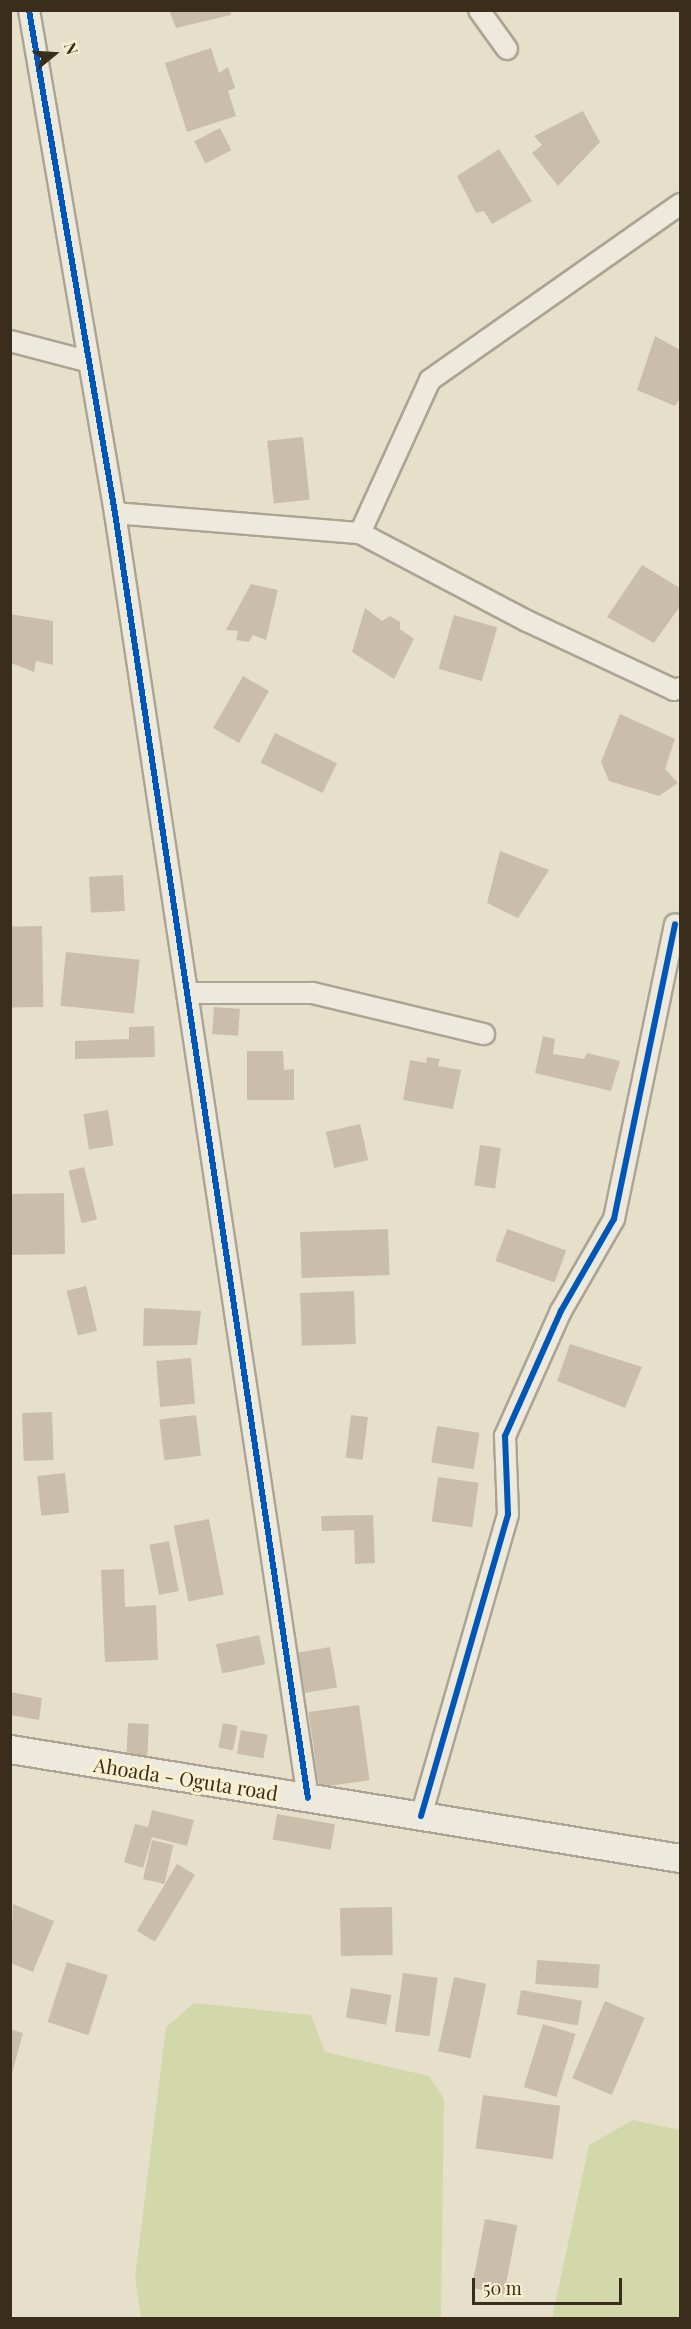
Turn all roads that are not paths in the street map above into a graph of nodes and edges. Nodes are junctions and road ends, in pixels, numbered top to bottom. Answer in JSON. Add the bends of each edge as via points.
{"nodes":[{"id":1,"x":29,"y":10,"type":"edge"},
{"id":2,"x":479,"y":10,"type":"edge"},
{"id":3,"x":507,"y":49,"type":"dead end"},
{"id":4,"x":681,"y":204,"type":"edge"},
{"id":5,"x":10,"y":341,"type":"edge"},
{"id":6,"x":86,"y":361,"type":"junction"},
{"id":7,"x":115,"y":513,"type":"junction"},
{"id":8,"x":360,"y":533,"type":"junction"},
{"id":9,"x":681,"y":688,"type":"edge"},
{"id":10,"x":675,"y":924,"type":"dead end"},
{"id":11,"x":189,"y":993,"type":"junction"},
{"id":12,"x":484,"y":1034,"type":"dead end"},
{"id":13,"x":10,"y":1749,"type":"edge"},
{"id":14,"x":308,"y":1798,"type":"junction"},
{"id":15,"x":421,"y":1816,"type":"junction"},
{"id":16,"x":681,"y":1858,"type":"edge"}],
"edges":[{"from":1,"to":6,"type":"street"},
{"from":2,"to":3,"type":"street"},
{"from":4,"to":8,"type":"street","via":[[430,380]]},
{"from":5,"to":6,"type":"street"},
{"from":6,"to":7,"type":"street"},
{"from":7,"to":8,"type":"street"},
{"from":7,"to":11,"type":"street"},
{"from":8,"to":9,"type":"street","via":[[527,621],[674,690]]},
{"from":10,"to":15,"type":"street","via":[[614,1219],[561,1311],[506,1436],[508,1514]]},
{"from":11,"to":12,"type":"street","via":[[313,993]]},
{"from":11,"to":14,"type":"street"},
{"from":13,"to":14,"type":"main road","name":"Ahoada - Oguta road"},
{"from":14,"to":15,"type":"main road","name":"Ahoada - Oguta road"},
{"from":15,"to":16,"type":"main road","name":"Ahoada - Oguta road"}]}
